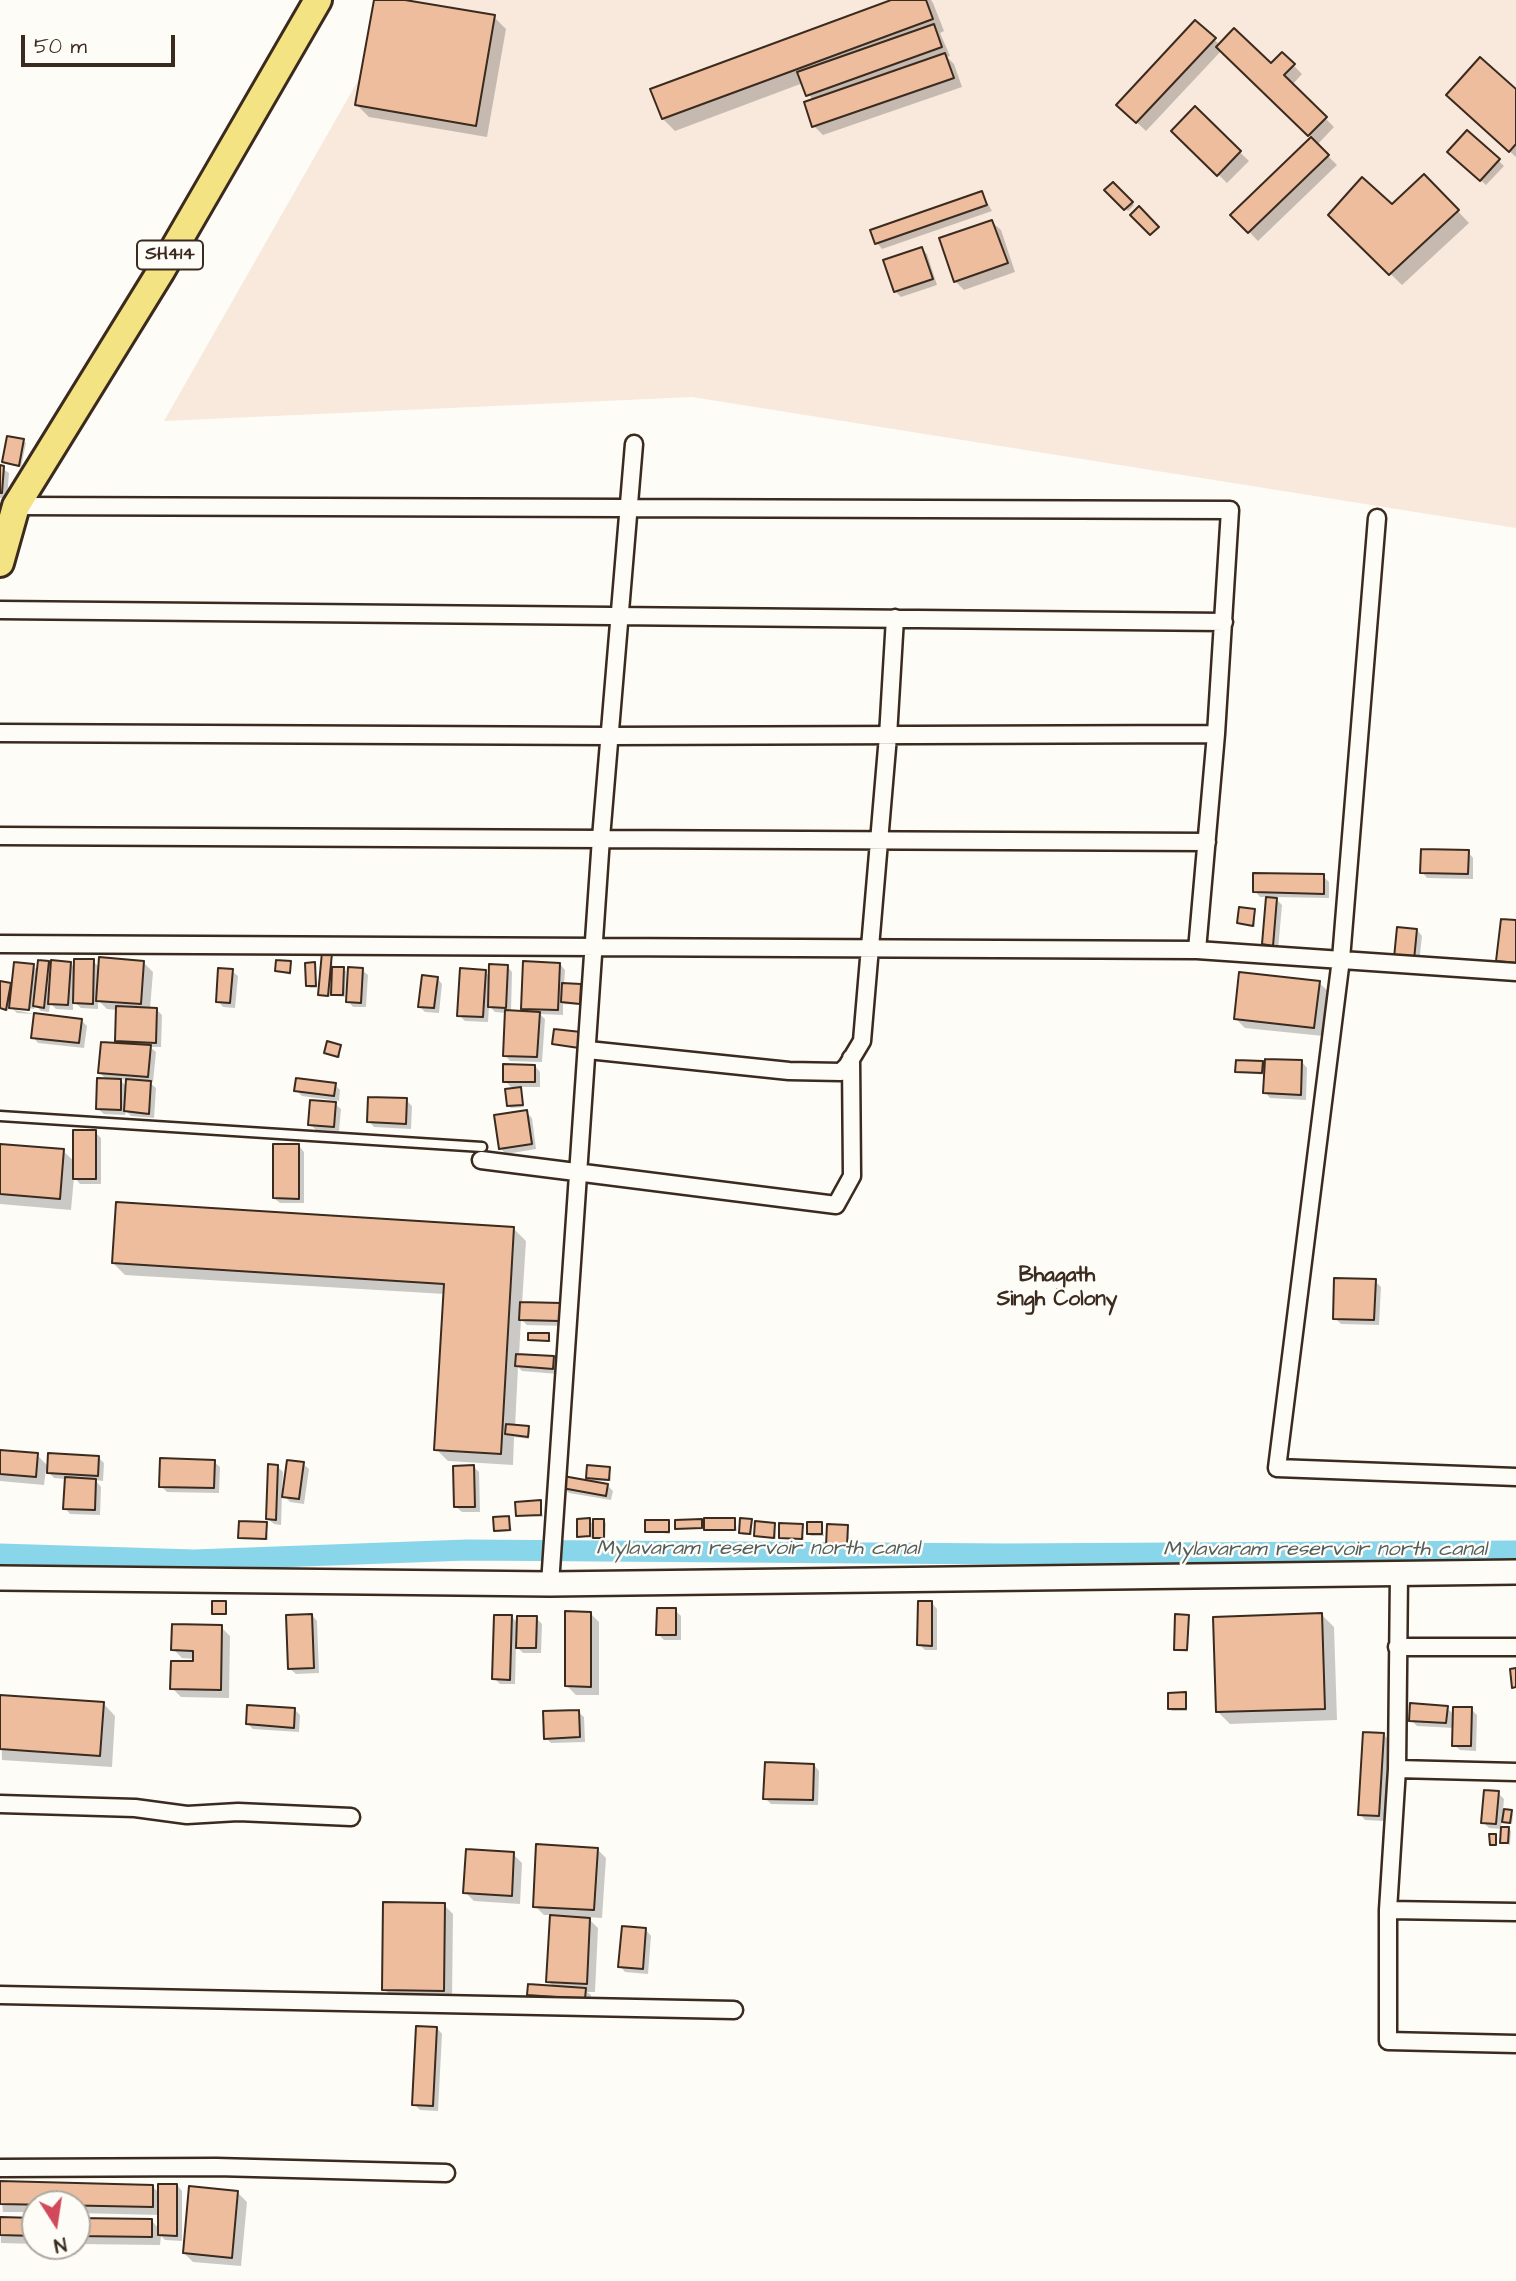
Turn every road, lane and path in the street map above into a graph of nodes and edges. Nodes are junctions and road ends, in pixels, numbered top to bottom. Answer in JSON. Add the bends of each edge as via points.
{"nodes":[{"id":1,"x":318,"y":0,"type":"edge"},
{"id":2,"x":634,"y":444,"type":"dead end"},
{"id":3,"x":628,"y":507,"type":"junction"},
{"id":4,"x":8,"y":516,"type":"edge"},
{"id":5,"x":1377,"y":518,"type":"dead end"},
{"id":6,"x":0,"y":563,"type":"edge"},
{"id":7,"x":0,"y":610,"type":"edge"},
{"id":8,"x":618,"y":616,"type":"junction"},
{"id":9,"x":895,"y":618,"type":"junction"},
{"id":10,"x":1224,"y":622,"type":"junction"},
{"id":11,"x":0,"y":733,"type":"edge"},
{"id":12,"x":1216,"y":734,"type":"junction"},
{"id":13,"x":609,"y":736,"type":"junction"},
{"id":14,"x":888,"y":736,"type":"junction"},
{"id":15,"x":0,"y":835,"type":"edge"},
{"id":16,"x":601,"y":838,"type":"junction"},
{"id":17,"x":878,"y":841,"type":"junction"},
{"id":18,"x":1207,"y":842,"type":"junction"},
{"id":19,"x":0,"y":944,"type":"edge"},
{"id":20,"x":594,"y":947,"type":"junction"},
{"id":21,"x":867,"y":948,"type":"junction"},
{"id":22,"x":1197,"y":950,"type":"junction"},
{"id":23,"x":1340,"y":959,"type":"junction"},
{"id":24,"x":1516,"y":972,"type":"edge"},
{"id":25,"x":588,"y":1050,"type":"junction"},
{"id":26,"x":850,"y":1058,"type":"junction"},
{"id":27,"x":0,"y":1116,"type":"edge"},
{"id":28,"x":481,"y":1154,"type":"joint"},
{"id":29,"x":580,"y":1174,"type":"junction"},
{"id":30,"x":1516,"y":1477,"type":"edge"},
{"id":31,"x":1516,"y":1572,"type":"edge"},
{"id":32,"x":1399,"y":1574,"type":"junction"},
{"id":33,"x":0,"y":1578,"type":"edge"},
{"id":34,"x":550,"y":1584,"type":"junction"},
{"id":35,"x":1397,"y":1647,"type":"junction"},
{"id":36,"x":1516,"y":1647,"type":"edge"},
{"id":37,"x":1396,"y":1769,"type":"junction"},
{"id":38,"x":1516,"y":1772,"type":"edge"},
{"id":39,"x":0,"y":1804,"type":"edge"},
{"id":40,"x":351,"y":1817,"type":"dead end"},
{"id":41,"x":1388,"y":1910,"type":"junction"},
{"id":42,"x":1516,"y":1912,"type":"edge"},
{"id":43,"x":0,"y":1995,"type":"edge"},
{"id":44,"x":734,"y":2010,"type":"dead end"},
{"id":45,"x":1516,"y":2044,"type":"edge"},
{"id":46,"x":0,"y":2168,"type":"edge"},
{"id":47,"x":446,"y":2173,"type":"dead end"}],
"edges":[{"from":1,"to":4,"type":"main road","number":"SH414","via":[[161,271]]},
{"from":2,"to":3,"type":"street"},
{"from":3,"to":4,"type":"street"},
{"from":3,"to":8,"type":"street"},
{"from":3,"to":10,"type":"street","via":[[1230,510]]},
{"from":4,"to":6,"type":"main road","number":"SH414"},
{"from":5,"to":23,"type":"street"},
{"from":7,"to":8,"type":"street"},
{"from":8,"to":9,"type":"street"},
{"from":8,"to":13,"type":"street"},
{"from":9,"to":10,"type":"street"},
{"from":9,"to":14,"type":"street"},
{"from":10,"to":12,"type":"street"},
{"from":11,"to":13,"type":"street"},
{"from":12,"to":14,"type":"street"},
{"from":12,"to":18,"type":"street"},
{"from":13,"to":14,"type":"street"},
{"from":13,"to":16,"type":"street"},
{"from":14,"to":17,"type":"street"},
{"from":15,"to":16,"type":"street"},
{"from":16,"to":17,"type":"street"},
{"from":16,"to":20,"type":"street"},
{"from":17,"to":18,"type":"street"},
{"from":17,"to":21,"type":"street"},
{"from":18,"to":22,"type":"street"},
{"from":19,"to":20,"type":"street"},
{"from":20,"to":21,"type":"street"},
{"from":20,"to":25,"type":"street"},
{"from":21,"to":22,"type":"street"},
{"from":21,"to":26,"type":"street","via":[[862,1041]]},
{"from":22,"to":23,"type":"street"},
{"from":23,"to":24,"type":"street"},
{"from":23,"to":30,"type":"street","via":[[1277,1468]]},
{"from":25,"to":26,"type":"street","via":[[802,1071],[841,1072]]},
{"from":25,"to":29,"type":"street"},
{"from":26,"to":29,"type":"street","via":[[852,1176],[836,1205]]},
{"from":27,"to":28,"type":"lane"},
{"from":28,"to":29,"type":"street"},
{"from":29,"to":34,"type":"street"},
{"from":31,"to":32,"type":"main road"},
{"from":32,"to":34,"type":"main road"},
{"from":32,"to":35,"type":"street"},
{"from":33,"to":34,"type":"main road"},
{"from":35,"to":36,"type":"street"},
{"from":35,"to":37,"type":"street"},
{"from":37,"to":38,"type":"street"},
{"from":37,"to":41,"type":"street"},
{"from":39,"to":40,"type":"street","via":[[135,1808],[187,1815],[238,1812]]},
{"from":41,"to":42,"type":"street"},
{"from":41,"to":45,"type":"street","via":[[1388,2041]]},
{"from":43,"to":44,"type":"street"},
{"from":46,"to":47,"type":"street"}]}
